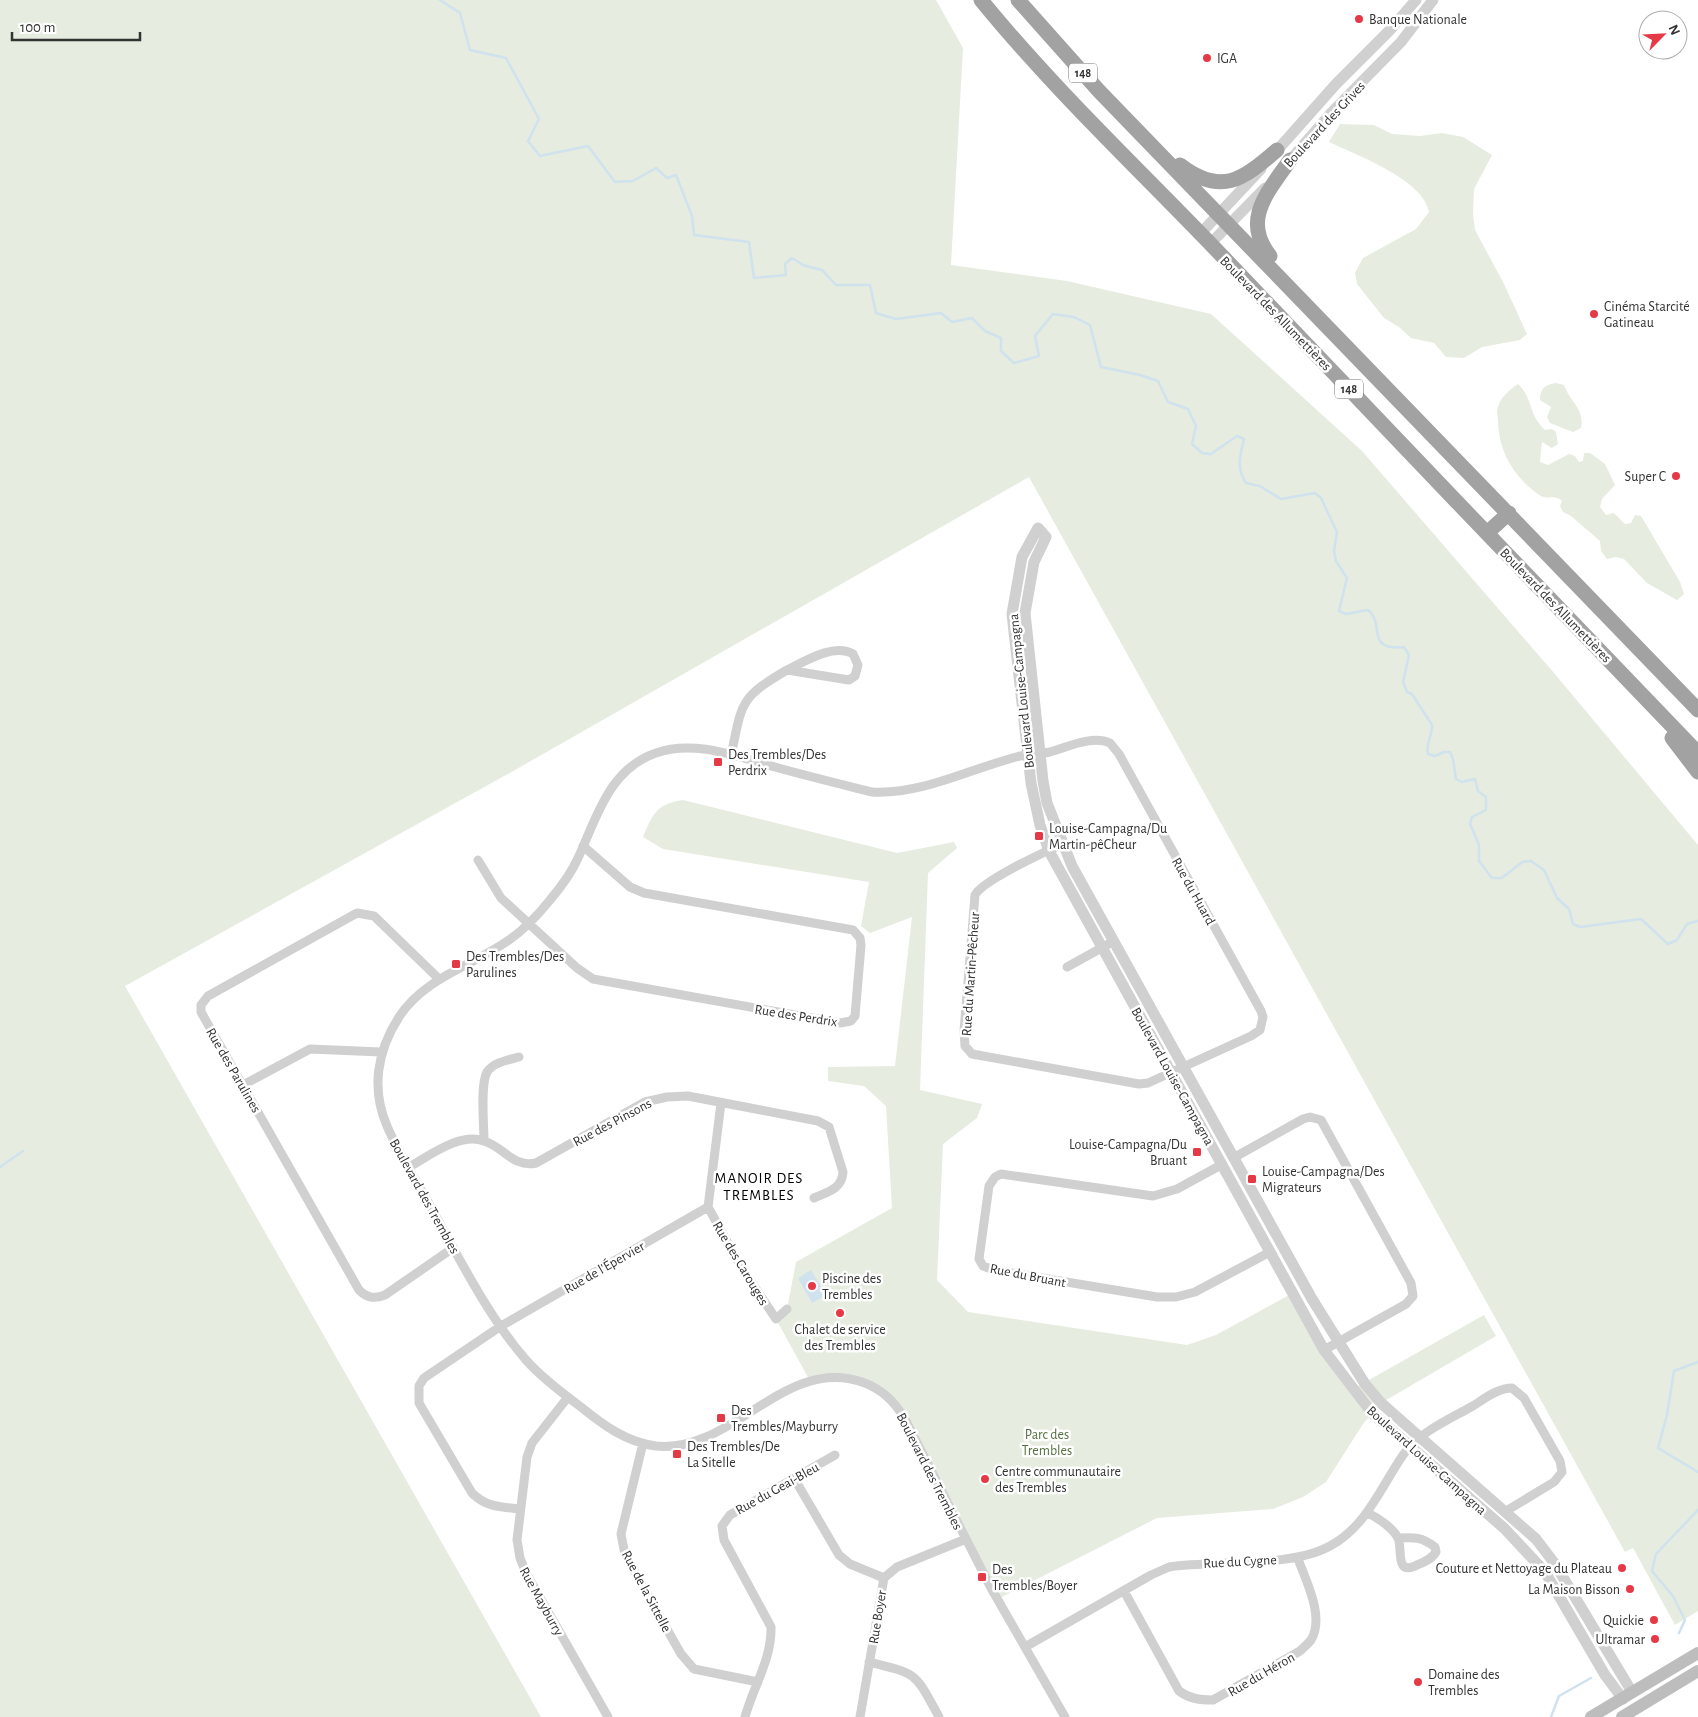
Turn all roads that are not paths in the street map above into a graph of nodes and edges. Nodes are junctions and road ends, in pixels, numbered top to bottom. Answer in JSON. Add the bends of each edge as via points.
{"nodes":[{"id":1,"x":981,"y":0,"type":"edge"},
{"id":2,"x":1018,"y":0,"type":"edge"},
{"id":3,"x":1416,"y":0,"type":"edge"},
{"id":4,"x":1434,"y":0,"type":"edge"},
{"id":5,"x":1151,"y":143,"type":"junction"},
{"id":6,"x":1277,"y":150,"type":"junction"},
{"id":7,"x":1290,"y":160,"type":"junction"},
{"id":8,"x":1225,"y":220,"type":"junction"},
{"id":9,"x":1205,"y":239,"type":"junction"},
{"id":10,"x":1308,"y":304,"type":"junction"},
{"id":11,"x":1509,"y":513,"type":"junction"},
{"id":12,"x":1487,"y":534,"type":"junction"},
{"id":13,"x":1538,"y":588,"type":"junction"},
{"id":14,"x":788,"y":670,"type":"junction"},
{"id":15,"x":1698,"y":710,"type":"edge"},
{"id":16,"x":1698,"y":753,"type":"edge"},
{"id":17,"x":1040,"y":754,"type":"junction"},
{"id":18,"x":731,"y":756,"type":"junction"},
{"id":19,"x":1028,"y":756,"type":"junction"},
{"id":20,"x":1698,"y":772,"type":"edge"},
{"id":21,"x":1062,"y":844,"type":"junction"},
{"id":22,"x":583,"y":846,"type":"junction"},
{"id":23,"x":1049,"y":851,"type":"junction"},
{"id":24,"x":478,"y":860,"type":"dead end"},
{"id":25,"x":530,"y":923,"type":"junction"},
{"id":26,"x":1114,"y":941,"type":"junction"},
{"id":27,"x":1102,"y":948,"type":"junction"},
{"id":28,"x":1067,"y":967,"type":"dead end"},
{"id":29,"x":439,"y":979,"type":"junction"},
{"id":30,"x":381,"y":1052,"type":"junction"},
{"id":31,"x":519,"y":1057,"type":"dead end"},
{"id":32,"x":1183,"y":1066,"type":"junction"},
{"id":33,"x":1171,"y":1071,"type":"junction"},
{"id":34,"x":243,"y":1085,"type":"junction"},
{"id":35,"x":721,"y":1103,"type":"junction"},
{"id":36,"x":484,"y":1140,"type":"junction"},
{"id":37,"x":1235,"y":1157,"type":"junction"},
{"id":38,"x":1221,"y":1165,"type":"junction"},
{"id":39,"x":409,"y":1167,"type":"junction"},
{"id":40,"x":814,"y":1198,"type":"dead end"},
{"id":41,"x":708,"y":1207,"type":"junction"},
{"id":42,"x":1282,"y":1245,"type":"junction"},
{"id":43,"x":453,"y":1248,"type":"junction"},
{"id":44,"x":1270,"y":1252,"type":"junction"},
{"id":45,"x":787,"y":1309,"type":"dead end"},
{"id":46,"x":501,"y":1326,"type":"junction"},
{"id":47,"x":1338,"y":1343,"type":"junction"},
{"id":48,"x":1324,"y":1350,"type":"junction"},
{"id":49,"x":568,"y":1397,"type":"junction"},
{"id":50,"x":1420,"y":1438,"type":"junction"},
{"id":51,"x":643,"y":1443,"type":"junction"},
{"id":52,"x":1410,"y":1447,"type":"junction"},
{"id":53,"x":835,"y":1455,"type":"dead end"},
{"id":54,"x":794,"y":1478,"type":"junction"},
{"id":55,"x":520,"y":1509,"type":"junction"},
{"id":56,"x":1506,"y":1511,"type":"junction"},
{"id":57,"x":1368,"y":1512,"type":"junction"},
{"id":58,"x":1399,"y":1538,"type":"junction"},
{"id":59,"x":966,"y":1539,"type":"junction"},
{"id":60,"x":1298,"y":1559,"type":"junction"},
{"id":61,"x":884,"y":1578,"type":"junction"},
{"id":62,"x":1124,"y":1591,"type":"junction"},
{"id":63,"x":1025,"y":1647,"type":"junction"},
{"id":64,"x":1698,"y":1653,"type":"edge"},
{"id":65,"x":869,"y":1662,"type":"junction"},
{"id":66,"x":1698,"y":1671,"type":"edge"},
{"id":67,"x":758,"y":1682,"type":"junction"},
{"id":68,"x":1627,"y":1695,"type":"junction"},
{"id":69,"x":1638,"y":1713,"type":"edge"},
{"id":70,"x":608,"y":1717,"type":"edge"},
{"id":71,"x":745,"y":1717,"type":"edge"},
{"id":72,"x":860,"y":1717,"type":"edge"},
{"id":73,"x":939,"y":1717,"type":"edge"},
{"id":74,"x":1065,"y":1717,"type":"edge"},
{"id":75,"x":1591,"y":1717,"type":"edge"},
{"id":76,"x":1622,"y":1717,"type":"edge"}],
"edges":[{"from":1,"to":9,"type":"highway","name":"Boulevard des Allumettières","number":"148","via":[[1032,60]]},
{"from":2,"to":5,"type":"highway","name":"Boulevard des Allumettières","number":"148","via":[[1061,51]]},
{"from":3,"to":6,"type":"street","name":"Boulevard des Grives"},
{"from":4,"to":7,"type":"street","name":"Boulevard des Grives","via":[[1401,42]]},
{"from":5,"to":6,"type":"highway","via":[[1194,174],[1214,181],[1239,179]]},
{"from":5,"to":8,"type":"highway","name":"Boulevard des Allumettières","number":"148"},
{"from":6,"to":8,"type":"street","name":"Boulevard des Grives"},
{"from":7,"to":8,"type":"street","name":"Boulevard des Grives"},
{"from":7,"to":10,"type":"highway","via":[[1262,204],[1257,229],[1263,248]]},
{"from":8,"to":9,"type":"street","name":"Boulevard des Grives"},
{"from":8,"to":10,"type":"highway","name":"Boulevard des Allumettières","number":"148"},
{"from":9,"to":12,"type":"highway","name":"Boulevard des Allumettières","number":"148"},
{"from":10,"to":11,"type":"highway","name":"Boulevard des Allumettières","number":"148"},
{"from":11,"to":12,"type":"highway"},
{"from":11,"to":15,"type":"highway","name":"Boulevard des Allumettières","number":"148"},
{"from":12,"to":13,"type":"highway","name":"Boulevard des Allumettières","number":"148"},
{"from":13,"to":16,"type":"highway","name":"Boulevard des Allumettières","number":"148"},
{"from":13,"to":20,"type":"highway","via":[[1659,721]]},
{"from":14,"to":14,"type":"street","via":[[843,680],[855,676],[858,665],[853,654],[842,650],[807,660]]},
{"from":14,"to":18,"type":"street","via":[[756,690],[744,704]]},
{"from":17,"to":19,"type":"street","name":"Boulevard des Trembles"},
{"from":17,"to":19,"type":"street","name":"Boulevard Louise-Campagna","via":[[1025,613],[1034,562],[1046,537],[1038,528],[1022,557],[1012,614]]},
{"from":17,"to":21,"type":"street","name":"Boulevard Louise-Campagna","via":[[1047,803]]},
{"from":17,"to":32,"type":"street","name":"Rue du Huard","via":[[1099,740],[1114,747],[1260,1011],[1262,1024],[1256,1034]]},
{"from":18,"to":19,"type":"street","name":"Boulevard des Trembles","via":[[886,793],[909,790],[1017,756]]},
{"from":18,"to":22,"type":"street","name":"Boulevard des Trembles","via":[[684,748],[660,751],[641,759],[624,771],[611,787]]},
{"from":19,"to":23,"type":"street","name":"Boulevard Louise-Campagna","via":[[1034,803]]},
{"from":21,"to":23,"type":"street","name":"Rue du Martin-Pêcheur"},
{"from":21,"to":26,"type":"street","name":"Boulevard Louise-Campagna"},
{"from":22,"to":25,"type":"street","name":"Boulevard des Trembles","via":[[563,884]]},
{"from":22,"to":25,"type":"street","name":"Rue des Perdrix","via":[[630,887],[644,893],[853,930],[861,945],[855,1016],[851,1021],[840,1023],[593,979]]},
{"from":23,"to":27,"type":"street","name":"Boulevard Louise-Campagna"},
{"from":23,"to":33,"type":"street","name":"Rue du Martin-Pêcheur","via":[[989,882],[975,896],[964,1031],[968,1050],[978,1057],[1139,1084]]},
{"from":24,"to":25,"type":"street","via":[[501,898]]},
{"from":25,"to":29,"type":"street","name":"Boulevard des Trembles","via":[[494,949]]},
{"from":26,"to":27,"type":"street"},
{"from":26,"to":32,"type":"street","name":"Boulevard Louise-Campagna"},
{"from":27,"to":28,"type":"street"},
{"from":27,"to":33,"type":"street","name":"Boulevard Louise-Campagna"},
{"from":29,"to":30,"type":"street","name":"Boulevard des Trembles","via":[[417,995],[405,1009]]},
{"from":29,"to":34,"type":"street","name":"Rue des Parulines","via":[[374,916],[362,912],[351,915],[204,1000],[202,1017]]},
{"from":30,"to":34,"type":"street","via":[[310,1050]]},
{"from":30,"to":39,"type":"street","name":"Boulevard des Trembles","via":[[377,1084],[380,1110]]},
{"from":31,"to":36,"type":"street","via":[[497,1064],[487,1073]]},
{"from":32,"to":33,"type":"street","name":"Rue du Martin-Pêcheur"},
{"from":32,"to":37,"type":"street","name":"Boulevard Louise-Campagna"},
{"from":33,"to":38,"type":"street","name":"Boulevard Louise-Campagna"},
{"from":34,"to":43,"type":"street","name":"Rue des Parulines","via":[[359,1290],[365,1295],[378,1298],[385,1295]]},
{"from":35,"to":36,"type":"street","name":"Rue des Pinsons","via":[[681,1095],[645,1102],[542,1160],[529,1164],[514,1160]]},
{"from":35,"to":40,"type":"street","name":"Rue des Pinsons","via":[[818,1120],[829,1127],[842,1179],[836,1187]]},
{"from":35,"to":41,"type":"street","name":"Rue des Carouges"},
{"from":36,"to":39,"type":"street","via":[[458,1142]]},
{"from":37,"to":38,"type":"street"},
{"from":37,"to":42,"type":"street","name":"Boulevard Louise-Campagna"},
{"from":37,"to":47,"type":"street","via":[[1303,1119],[1316,1117],[1324,1126],[1413,1290],[1413,1296],[1406,1304]]},
{"from":38,"to":44,"type":"street","name":"Boulevard Louise-Campagna"},
{"from":38,"to":44,"type":"street","name":"Rue du Bruant","via":[[1177,1189],[1153,1196],[1001,1174],[989,1186],[979,1259],[983,1266],[994,1270],[1166,1297],[1195,1292]]},
{"from":39,"to":43,"type":"street","name":"Boulevard des Trembles"},
{"from":41,"to":45,"type":"street","name":"Rue des Carouges","via":[[739,1263],[776,1318]]},
{"from":41,"to":46,"type":"street","name":"Rue de l'Épervier"},
{"from":42,"to":44,"type":"street"},
{"from":42,"to":47,"type":"street","name":"Boulevard Louise-Campagna"},
{"from":43,"to":46,"type":"street","name":"Boulevard des Trembles"},
{"from":44,"to":48,"type":"street","name":"Boulevard Louise-Campagna"},
{"from":46,"to":49,"type":"street","name":"Boulevard des Trembles","via":[[528,1362]]},
{"from":46,"to":55,"type":"street","name":"Rue de l'Épervier","via":[[424,1378],[418,1395],[419,1403],[472,1493],[491,1506]]},
{"from":47,"to":48,"type":"street"},
{"from":47,"to":50,"type":"street","name":"Boulevard Louise-Campagna","via":[[1381,1403]]},
{"from":48,"to":52,"type":"street","name":"Boulevard Louise-Campagna","via":[[1372,1413]]},
{"from":49,"to":51,"type":"street","name":"Boulevard des Trembles","via":[[611,1430]]},
{"from":49,"to":55,"type":"street","name":"Rue Mayburry","via":[[529,1450]]},
{"from":50,"to":52,"type":"street","name":"Rue du Cygne"},
{"from":50,"to":56,"type":"street","name":"Boulevard Louise-Campagna"},
{"from":50,"to":56,"type":"street","name":"Rue du Cygne","via":[[1498,1391],[1512,1388],[1518,1392],[1560,1461],[1562,1472],[1554,1482]]},
{"from":51,"to":59,"type":"street","name":"Boulevard des Trembles","via":[[667,1446],[695,1441],[799,1385],[822,1378],[853,1379],[878,1389],[898,1407]]},
{"from":51,"to":67,"type":"street","name":"Rue de la Sittelle","via":[[621,1534],[625,1555],[694,1669]]},
{"from":52,"to":57,"type":"street","name":"Rue du Cygne"},
{"from":52,"to":68,"type":"street","name":"Boulevard Louise-Campagna","via":[[1511,1534],[1545,1572],[1605,1675]]},
{"from":53,"to":54,"type":"street","name":"Rue du Geai-Bleu"},
{"from":54,"to":61,"type":"street","via":[[840,1555],[850,1564]]},
{"from":54,"to":67,"type":"street","name":"Rue du Geai-Bleu","via":[[730,1514],[722,1526],[724,1540],[771,1627]]},
{"from":55,"to":70,"type":"street","name":"Rue Mayburry","via":[[518,1540],[522,1566]]},
{"from":56,"to":68,"type":"street","name":"Boulevard Louise-Campagna","via":[[1553,1560]]},
{"from":57,"to":58,"type":"street"},
{"from":57,"to":60,"type":"street","name":"Rue du Cygne","via":[[1344,1537]]},
{"from":58,"to":58,"type":"street","via":[[1401,1562],[1406,1567],[1412,1568],[1436,1552],[1435,1547],[1424,1539]]},
{"from":59,"to":61,"type":"street","name":"Rue Boyer","via":[[897,1567]]},
{"from":59,"to":63,"type":"street","name":"Boulevard des Trembles"},
{"from":60,"to":62,"type":"street","name":"Rue du Cygne","via":[[1169,1567]]},
{"from":60,"to":62,"type":"street","name":"Rue du Héron","via":[[1315,1614],[1316,1627],[1311,1640],[1300,1651],[1214,1700],[1188,1697],[1179,1691]]},
{"from":61,"to":65,"type":"street","name":"Rue Boyer"},
{"from":62,"to":63,"type":"street","name":"Rue du Cygne"},
{"from":63,"to":74,"type":"street","name":"Boulevard des Trembles"},
{"from":64,"to":68,"type":"main road"},
{"from":65,"to":72,"type":"street","name":"Rue Boyer"},
{"from":65,"to":73,"type":"street","via":[[913,1675]]},
{"from":66,"to":69,"type":"main road"},
{"from":67,"to":71,"type":"street","name":"Rue du Geai-Bleu"},
{"from":68,"to":69,"type":"main road"},
{"from":68,"to":75,"type":"main road"},
{"from":69,"to":76,"type":"main road"}]}
